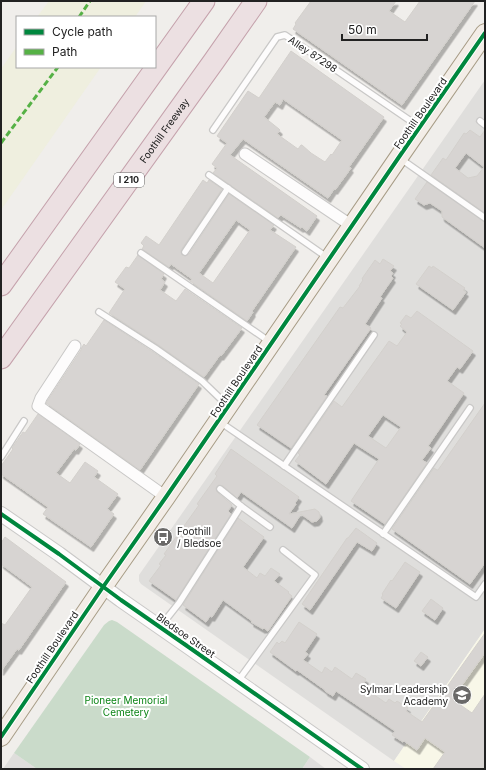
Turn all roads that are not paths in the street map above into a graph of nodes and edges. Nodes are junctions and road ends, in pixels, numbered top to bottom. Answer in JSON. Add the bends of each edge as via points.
{"nodes":[{"id":1,"x":204,"y":1,"type":"edge"},
{"id":2,"x":256,"y":1,"type":"edge"},
{"id":3,"x":485,"y":33,"type":"edge"},
{"id":4,"x":420,"y":127,"type":"junction"},
{"id":5,"x":213,"y":130,"type":"dead end"},
{"id":6,"x":245,"y":154,"type":"dead end"},
{"id":7,"x":399,"y":157,"type":"junction"},
{"id":8,"x":209,"y":175,"type":"dead end"},
{"id":9,"x":228,"y":188,"type":"junction"},
{"id":10,"x":485,"y":218,"type":"edge"},
{"id":11,"x":352,"y":226,"type":"junction"},
{"id":12,"x":185,"y":252,"type":"dead end"},
{"id":13,"x":141,"y":253,"type":"dead end"},
{"id":14,"x":330,"y":259,"type":"junction"},
{"id":15,"x":1,"y":285,"type":"edge"},
{"id":16,"x":100,"y":312,"type":"dead end"},
{"id":17,"x":374,"y":335,"type":"dead end"},
{"id":18,"x":271,"y":344,"type":"junction"},
{"id":19,"x":75,"y":346,"type":"dead end"},
{"id":20,"x":1,"y":358,"type":"edge"},
{"id":21,"x":228,"y":406,"type":"junction"},
{"id":22,"x":470,"y":408,"type":"dead end"},
{"id":23,"x":218,"y":421,"type":"junction"},
{"id":24,"x":24,"y":422,"type":"dead end"},
{"id":25,"x":1,"y":457,"type":"edge"},
{"id":26,"x":284,"y":466,"type":"junction"},
{"id":27,"x":220,"y":489,"type":"dead end"},
{"id":28,"x":166,"y":497,"type":"junction"},
{"id":29,"x":241,"y":506,"type":"junction"},
{"id":30,"x":1,"y":514,"type":"edge"},
{"id":31,"x":270,"y":527,"type":"dead end"},
{"id":32,"x":383,"y":534,"type":"junction"},
{"id":33,"x":283,"y":550,"type":"dead end"},
{"id":34,"x":485,"y":584,"type":"edge"},
{"id":35,"x":103,"y":587,"type":"junction"},
{"id":36,"x":160,"y":627,"type":"junction"},
{"id":37,"x":238,"y":681,"type":"junction"},
{"id":38,"x":1,"y":737,"type":"edge"},
{"id":39,"x":362,"y":769,"type":"edge"}],
"edges":[{"from":1,"to":15,"type":"highway"},
{"from":2,"to":20,"type":"highway","name":"Foothill Freeway","number":"I 210"},
{"from":3,"to":4,"type":"main road","name":"Foothill Boulevard"},
{"from":4,"to":5,"type":"lane","name":"Alley 87298","via":[[285,35],[277,37]]},
{"from":4,"to":7,"type":"main road","name":"Foothill Boulevard"},
{"from":6,"to":11,"type":"street"},
{"from":7,"to":10,"type":"lane"},
{"from":7,"to":11,"type":"main road","name":"Foothill Boulevard"},
{"from":8,"to":9,"type":"lane"},
{"from":9,"to":12,"type":"lane"},
{"from":9,"to":14,"type":"lane"},
{"from":11,"to":14,"type":"main road","name":"Foothill Boulevard"},
{"from":13,"to":18,"type":"lane"},
{"from":14,"to":18,"type":"main road","name":"Foothill Boulevard"},
{"from":16,"to":21,"type":"lane","via":[[202,381]]},
{"from":17,"to":26,"type":"lane"},
{"from":18,"to":21,"type":"main road","name":"Foothill Boulevard"},
{"from":19,"to":28,"type":"street","via":[[38,406]]},
{"from":21,"to":23,"type":"main road","name":"Foothill Boulevard"},
{"from":22,"to":32,"type":"lane"},
{"from":23,"to":26,"type":"lane"},
{"from":23,"to":28,"type":"main road","name":"Foothill Boulevard"},
{"from":24,"to":25,"type":"lane"},
{"from":26,"to":32,"type":"lane"},
{"from":27,"to":29,"type":"lane"},
{"from":28,"to":35,"type":"main road","name":"Foothill Boulevard"},
{"from":29,"to":31,"type":"lane"},
{"from":29,"to":36,"type":"lane","via":[[179,603]]},
{"from":30,"to":35,"type":"street","name":"Bledsoe Street"},
{"from":32,"to":34,"type":"lane","via":[[476,597]]},
{"from":33,"to":37,"type":"lane","via":[[315,575]]},
{"from":35,"to":36,"type":"street","name":"Bledsoe Street"},
{"from":35,"to":38,"type":"main road","name":"Foothill Boulevard"},
{"from":36,"to":37,"type":"street","name":"Bledsoe Street"},
{"from":37,"to":39,"type":"street","name":"Bledsoe Street"}]}
